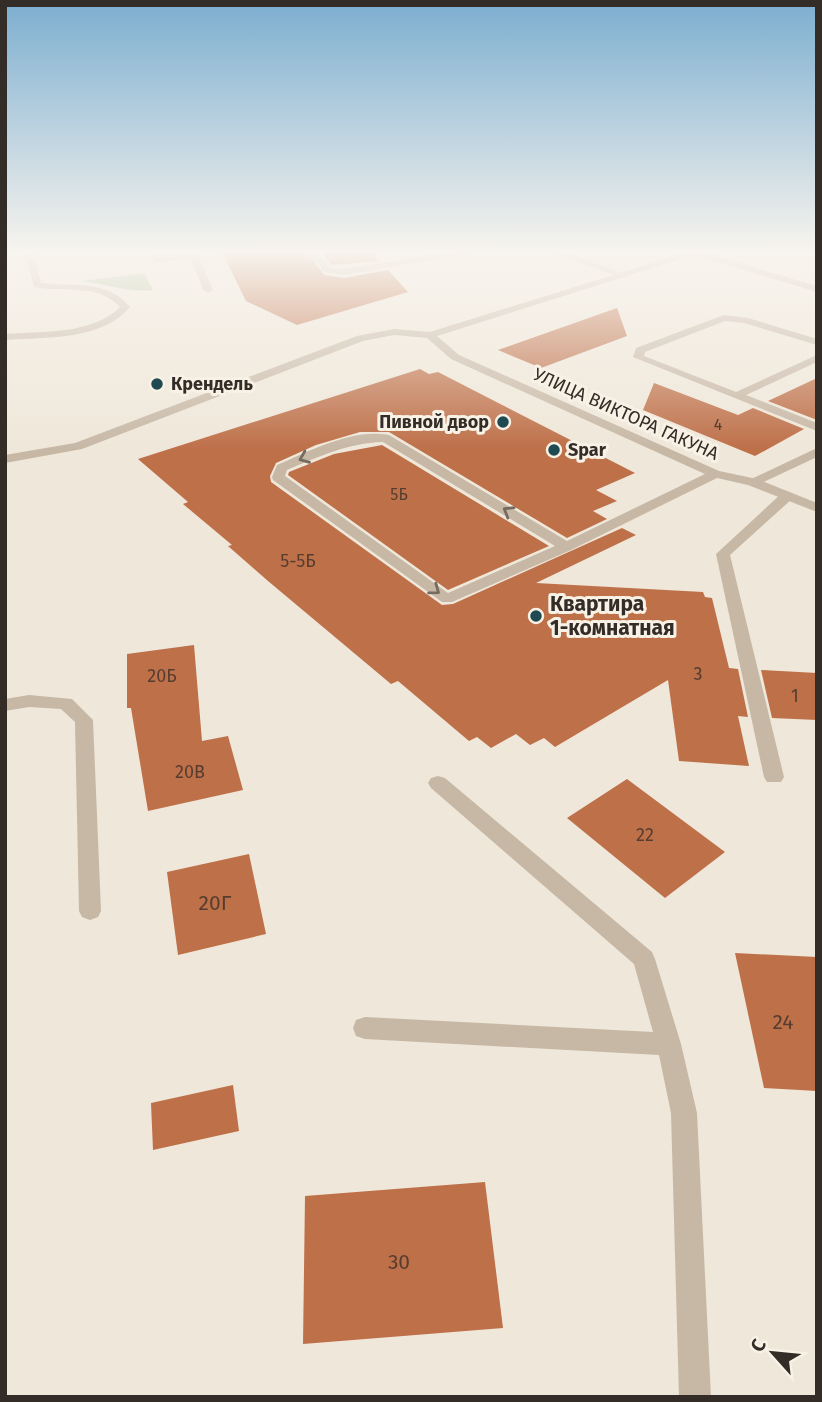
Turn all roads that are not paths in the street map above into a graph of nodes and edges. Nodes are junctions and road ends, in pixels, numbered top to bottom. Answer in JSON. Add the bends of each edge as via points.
{"nodes":[{"id":1,"x":118,"y":317,"type":"edge"},
{"id":2,"x":488,"y":317,"type":"edge"},
{"id":3,"x":430,"y":335,"type":"junction"},
{"id":4,"x":5,"y":337,"type":"edge"},
{"id":5,"x":817,"y":342,"type":"edge"},
{"id":6,"x":817,"y":358,"type":"edge"},
{"id":7,"x":736,"y":396,"type":"junction"},
{"id":8,"x":817,"y":428,"type":"edge"},
{"id":9,"x":817,"y":452,"type":"edge"},
{"id":10,"x":5,"y":459,"type":"edge"},
{"id":11,"x":715,"y":474,"type":"junction"},
{"id":12,"x":752,"y":482,"type":"junction"},
{"id":13,"x":787,"y":496,"type":"junction"},
{"id":14,"x":817,"y":508,"type":"edge"},
{"id":15,"x":566,"y":547,"type":"junction"},
{"id":16,"x":5,"y":705,"type":"edge"},
{"id":17,"x":774,"y":777,"type":"dead end"},
{"id":18,"x":438,"y":783,"type":"dead end"},
{"id":19,"x":90,"y":911,"type":"dead end"},
{"id":20,"x":365,"y":1028,"type":"dead end"},
{"id":21,"x":669,"y":1044,"type":"junction"},
{"id":22,"x":695,"y":1397,"type":"edge"}],
"edges":[{"from":1,"to":4,"type":"street","via":[[93,327]]},
{"from":2,"to":3,"type":"street"},
{"from":3,"to":10,"type":"street","via":[[394,332],[361,338],[78,446]]},
{"from":3,"to":11,"type":"street","name":"УЛИЦА ВИКТОРА ГАКУНА","via":[[455,357]]},
{"from":5,"to":7,"type":"street","via":[[724,318],[640,350],[638,357]]},
{"from":6,"to":7,"type":"street"},
{"from":7,"to":8,"type":"street"},
{"from":9,"to":12,"type":"street"},
{"from":11,"to":12,"type":"street","name":"УЛИЦА ВИКТОРА ГАКУНА"},
{"from":11,"to":15,"type":"street"},
{"from":12,"to":13,"type":"street","name":"УЛИЦА ВИКТОРА ГАКУНА"},
{"from":13,"to":14,"type":"street","name":"УЛИЦА ВИКТОРА ГАКУНА"},
{"from":13,"to":17,"type":"street","via":[[723,554]]},
{"from":15,"to":15,"type":"street","one_way":true,"via":[[385,438],[365,437],[317,453],[282,468],[278,477],[447,599]]},
{"from":16,"to":19,"type":"street","via":[[66,703],[84,720]]},
{"from":18,"to":21,"type":"street","via":[[644,959]]},
{"from":20,"to":21,"type":"street"},
{"from":21,"to":22,"type":"street","via":[[684,1113]]}]}
